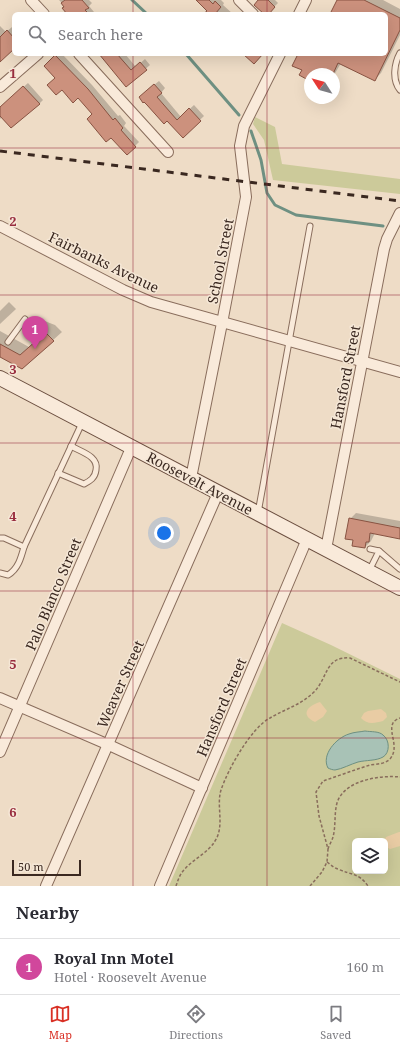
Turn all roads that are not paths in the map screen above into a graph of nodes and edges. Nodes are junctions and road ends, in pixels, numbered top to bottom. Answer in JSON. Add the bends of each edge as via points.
{"nodes":[{"id":1,"x":31,"y":0,"type":"edge"},
{"id":2,"x":239,"y":0,"type":"edge"},
{"id":3,"x":306,"y":0,"type":"edge"},
{"id":4,"x":42,"y":12,"type":"edge"},
{"id":5,"x":251,"y":12,"type":"edge"},
{"id":6,"x":301,"y":12,"type":"edge"},
{"id":7,"x":400,"y":53,"type":"edge"},
{"id":8,"x":36,"y":56,"type":"edge"},
{"id":9,"x":81,"y":56,"type":"edge"},
{"id":10,"x":279,"y":56,"type":"edge"},
{"id":11,"x":0,"y":87,"type":"edge"},
{"id":12,"x":400,"y":90,"type":"edge"},
{"id":13,"x":168,"y":152,"type":"dead end"},
{"id":14,"x":400,"y":214,"type":"edge"},
{"id":15,"x":0,"y":226,"type":"edge"},
{"id":16,"x":310,"y":226,"type":"dead end"},
{"id":17,"x":25,"y":320,"type":"dead end"},
{"id":18,"x":222,"y":323,"type":"junction"},
{"id":19,"x":8,"y":342,"type":"dead end"},
{"id":20,"x":290,"y":342,"type":"junction"},
{"id":21,"x":362,"y":362,"type":"junction"},
{"id":22,"x":400,"y":372,"type":"edge"},
{"id":23,"x":0,"y":378,"type":"edge"},
{"id":24,"x":82,"y":422,"type":"junction"},
{"id":25,"x":71,"y":446,"type":"junction"},
{"id":26,"x":131,"y":448,"type":"junction"},
{"id":27,"x":58,"y":473,"type":"junction"},
{"id":28,"x":191,"y":478,"type":"junction"},
{"id":29,"x":218,"y":493,"type":"junction"},
{"id":30,"x":258,"y":514,"type":"junction"},
{"id":31,"x":0,"y":538,"type":"edge"},
{"id":32,"x":307,"y":539,"type":"junction"},
{"id":33,"x":24,"y":547,"type":"junction"},
{"id":34,"x":326,"y":549,"type":"junction"},
{"id":35,"x":370,"y":549,"type":"dead end"},
{"id":36,"x":379,"y":551,"type":"junction"},
{"id":37,"x":400,"y":569,"type":"edge"},
{"id":38,"x":369,"y":572,"type":"junction"},
{"id":39,"x":0,"y":573,"type":"edge"},
{"id":40,"x":400,"y":588,"type":"edge"},
{"id":41,"x":0,"y":698,"type":"edge"},
{"id":42,"x":20,"y":706,"type":"junction"},
{"id":43,"x":109,"y":745,"type":"junction"},
{"id":44,"x":0,"y":752,"type":"edge"},
{"id":45,"x":202,"y":788,"type":"junction"},
{"id":46,"x":46,"y":886,"type":"edge"},
{"id":47,"x":160,"y":886,"type":"edge"}],
"edges":[{"from":1,"to":4,"type":"street"},
{"from":2,"to":5,"type":"street"},
{"from":3,"to":6,"type":"street"},
{"from":7,"to":12,"type":"lane","via":[[396,60],[395,73],[395,82]]},
{"from":8,"to":11,"type":"street"},
{"from":9,"to":13,"type":"street"},
{"from":10,"to":18,"type":"street","name":"School Street","via":[[244,126],[242,135],[240,146],[246,197]]},
{"from":14,"to":21,"type":"street","name":"Hansford Street","via":[[384,249]]},
{"from":15,"to":18,"type":"street","name":"Fairbanks Avenue","via":[[130,293],[151,302]]},
{"from":16,"to":20,"type":"lane"},
{"from":17,"to":19,"type":"lane"},
{"from":18,"to":20,"type":"street","name":"Fairbanks Avenue"},
{"from":18,"to":28,"type":"street","name":"School Street"},
{"from":20,"to":21,"type":"street","name":"Fairbanks Avenue"},
{"from":20,"to":30,"type":"lane"},
{"from":21,"to":22,"type":"street","name":"Fairbanks Avenue"},
{"from":21,"to":34,"type":"street","name":"Hansford Street"},
{"from":23,"to":24,"type":"main road","name":"Roosevelt Avenue"},
{"from":24,"to":25,"type":"lane"},
{"from":24,"to":26,"type":"main road","name":"Roosevelt Avenue"},
{"from":25,"to":27,"type":"lane"},
{"from":25,"to":27,"type":"lane","via":[[96,461],[95,475],[84,484]]},
{"from":26,"to":28,"type":"main road","name":"Roosevelt Avenue"},
{"from":26,"to":42,"type":"street","name":"Palo Blanco Street"},
{"from":27,"to":33,"type":"lane"},
{"from":28,"to":29,"type":"main road","name":"Roosevelt Avenue"},
{"from":29,"to":30,"type":"main road","name":"Roosevelt Avenue"},
{"from":29,"to":43,"type":"street","name":"Weaver Street"},
{"from":30,"to":32,"type":"main road","name":"Roosevelt Avenue"},
{"from":31,"to":33,"type":"lane"},
{"from":32,"to":34,"type":"main road","name":"Roosevelt Avenue"},
{"from":32,"to":45,"type":"street","name":"Hansford Street"},
{"from":33,"to":39,"type":"lane","via":[[18,566],[13,572],[8,576]]},
{"from":34,"to":38,"type":"main road","name":"Roosevelt Avenue"},
{"from":35,"to":36,"type":"lane"},
{"from":36,"to":37,"type":"lane"},
{"from":36,"to":38,"type":"lane"},
{"from":38,"to":40,"type":"main road","name":"Roosevelt Avenue"},
{"from":41,"to":42,"type":"street"},
{"from":42,"to":43,"type":"street"},
{"from":42,"to":44,"type":"street","name":"Palo Blanco Street"},
{"from":43,"to":45,"type":"street"},
{"from":43,"to":46,"type":"street","name":"Weaver Street"},
{"from":45,"to":47,"type":"street","name":"Hansford Street"}]}
